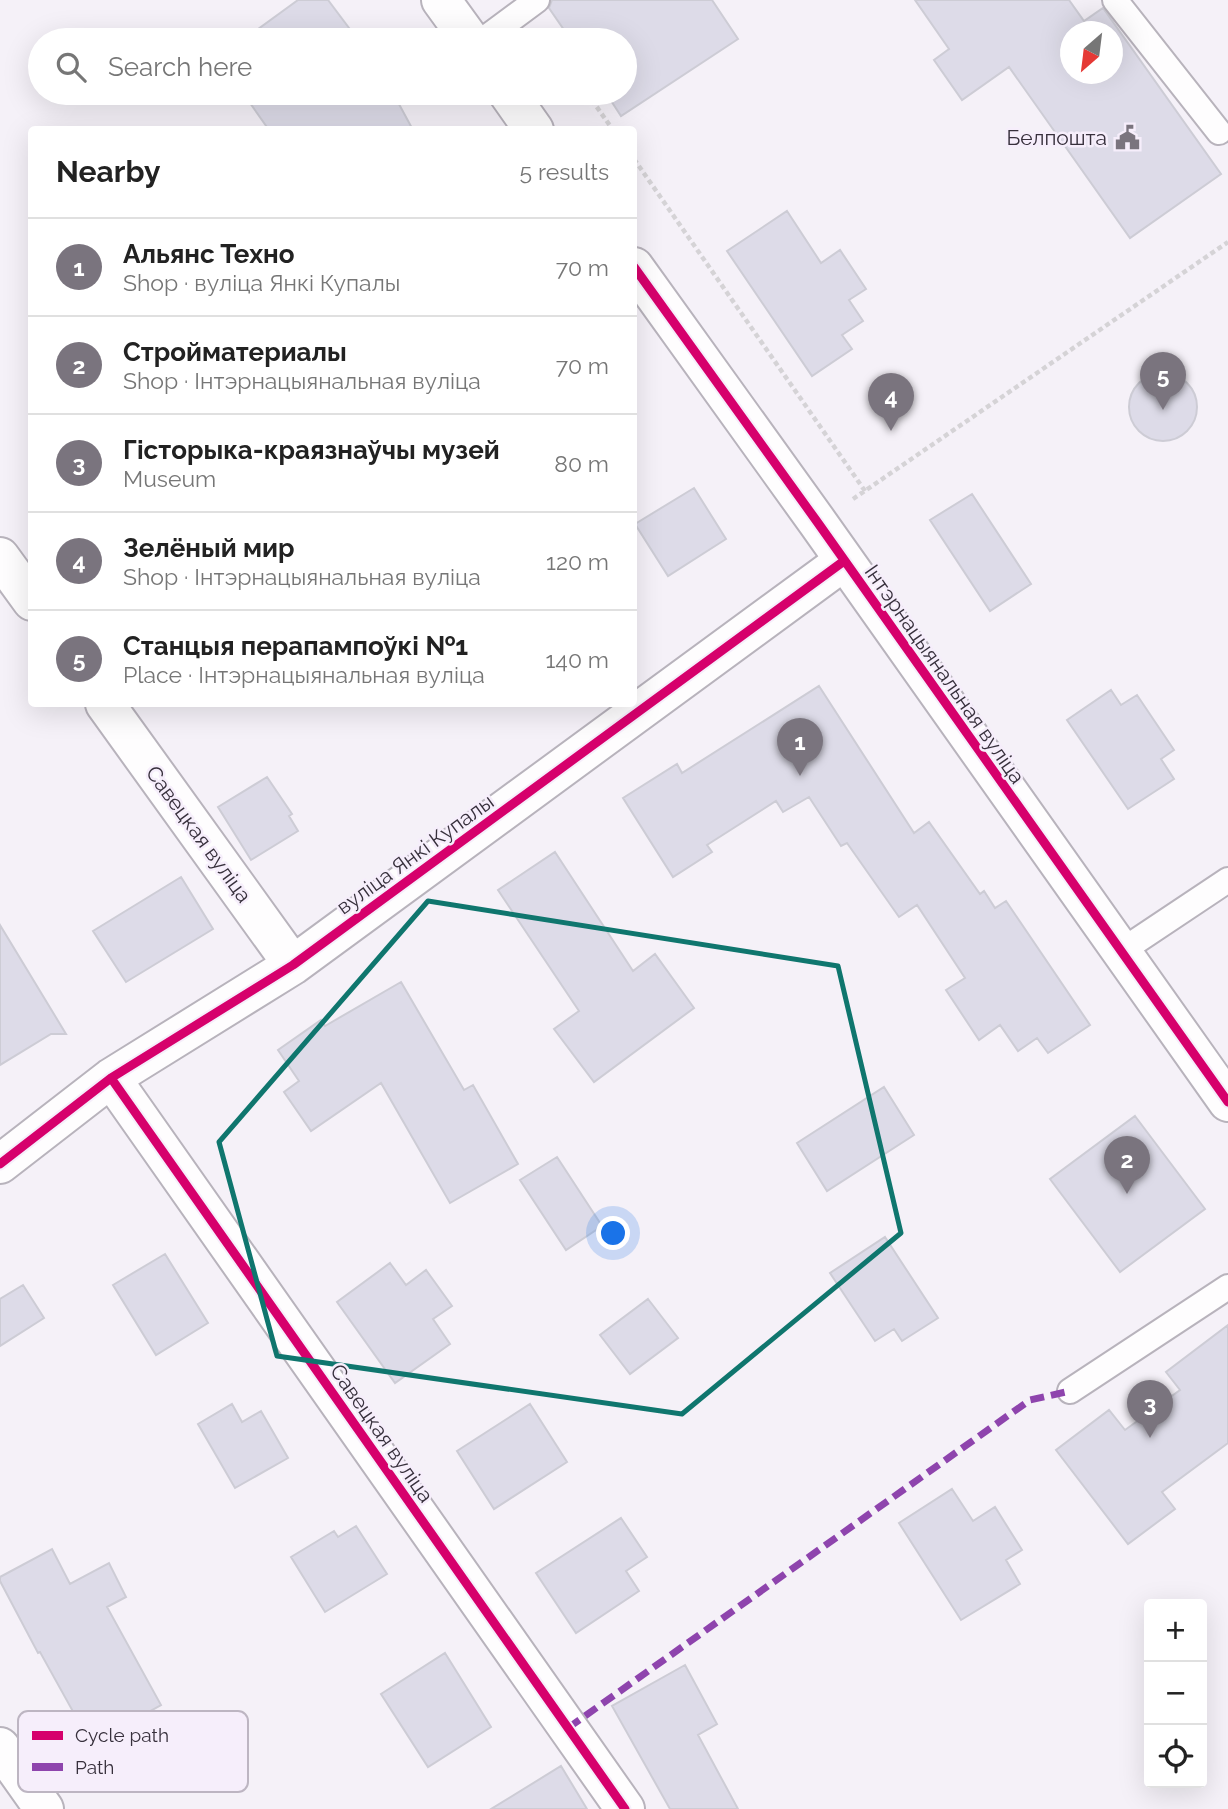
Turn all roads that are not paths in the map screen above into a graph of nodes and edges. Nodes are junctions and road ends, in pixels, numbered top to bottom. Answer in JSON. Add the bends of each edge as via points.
{"nodes":[{"id":1,"x":440,"y":0,"type":"edge"},
{"id":2,"x":537,"y":0,"type":"edge"},
{"id":3,"x":1115,"y":0,"type":"edge"},
{"id":4,"x":461,"y":28,"type":"edge"},
{"id":5,"x":499,"y":28,"type":"edge"},
{"id":6,"x":516,"y":105,"type":"edge"},
{"id":7,"x":531,"y":126,"type":"edge"},
{"id":8,"x":1219,"y":132,"type":"dead end"},
{"id":9,"x":637,"y":271,"type":"edge"},
{"id":10,"x":0,"y":556,"type":"edge"},
{"id":11,"x":844,"y":561,"type":"junction"},
{"id":12,"x":28,"y":595,"type":"edge"},
{"id":13,"x":107,"y":707,"type":"edge"},
{"id":14,"x":1228,"y":880,"type":"edge"},
{"id":15,"x":1120,"y":952,"type":"junction"},
{"id":16,"x":293,"y":965,"type":"junction"},
{"id":17,"x":110,"y":1078,"type":"junction"},
{"id":18,"x":1228,"y":1102,"type":"edge"},
{"id":19,"x":0,"y":1164,"type":"edge"},
{"id":20,"x":1228,"y":1287,"type":"edge"},
{"id":21,"x":1070,"y":1391,"type":"dead end"},
{"id":22,"x":0,"y":1747,"type":"edge"},
{"id":23,"x":18,"y":1772,"type":"edge"},
{"id":24,"x":32,"y":1792,"type":"edge"},
{"id":25,"x":44,"y":1809,"type":"edge"},
{"id":26,"x":625,"y":1809,"type":"edge"}],
"edges":[{"from":1,"to":4,"type":"street"},
{"from":2,"to":5,"type":"lane"},
{"from":3,"to":8,"type":"lane"},
{"from":6,"to":7,"type":"street"},
{"from":9,"to":11,"type":"street","name":"Інтэрнацыянальная вуліца"},
{"from":10,"to":12,"type":"street"},
{"from":11,"to":15,"type":"street","name":"Інтэрнацыянальная вуліца"},
{"from":11,"to":16,"type":"street","name":"вуліца Янкі Купалы"},
{"from":13,"to":16,"type":"street","name":"Савецкая вуліца"},
{"from":14,"to":15,"type":"lane"},
{"from":15,"to":18,"type":"street","name":"Інтэрнацыянальная вуліца"},
{"from":16,"to":17,"type":"street","name":"вуліца Янкі Купалы"},
{"from":17,"to":19,"type":"street","name":"вуліца Янкі Купалы"},
{"from":17,"to":26,"type":"street","name":"Савецкая вуліца"},
{"from":20,"to":21,"type":"lane"},
{"from":22,"to":23,"type":"street"},
{"from":24,"to":25,"type":"street"}]}
